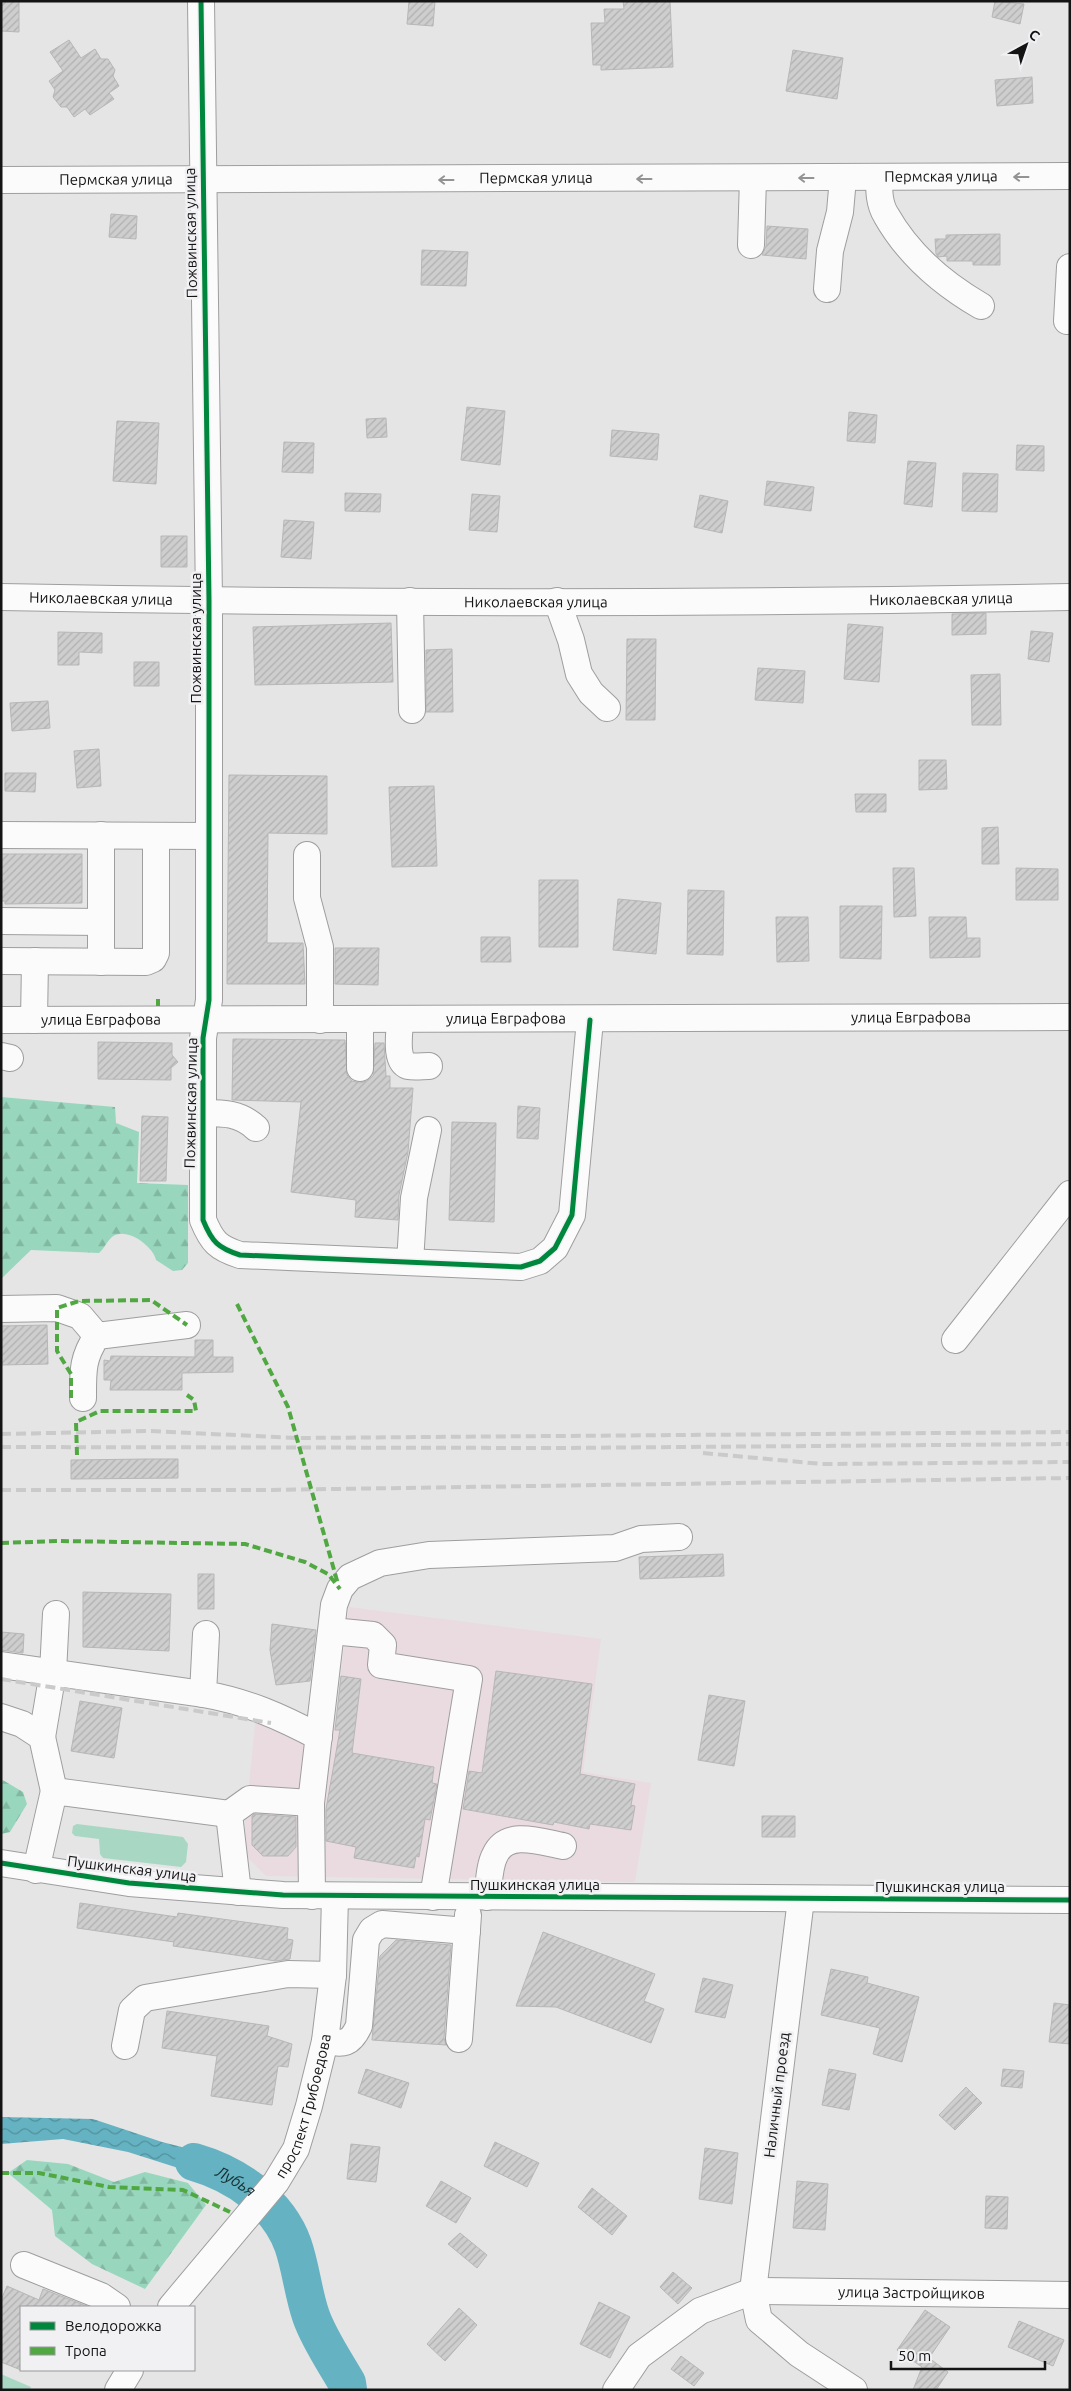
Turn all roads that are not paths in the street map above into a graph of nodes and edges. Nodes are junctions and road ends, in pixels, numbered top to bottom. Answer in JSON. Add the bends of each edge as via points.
{"nodes":[{"id":1,"x":195,"y":2,"type":"edge"},
{"id":2,"x":1070,"y":176,"type":"edge"},
{"id":3,"x":879,"y":177,"type":"junction"},
{"id":4,"x":753,"y":178,"type":"junction"},
{"id":5,"x":843,"y":178,"type":"junction"},
{"id":6,"x":1,"y":180,"type":"edge"},
{"id":7,"x":202,"y":181,"type":"junction"},
{"id":8,"x":751,"y":246,"type":"dead end"},
{"id":9,"x":1070,"y":267,"type":"edge"},
{"id":10,"x":827,"y":289,"type":"dead end"},
{"id":11,"x":981,"y":306,"type":"dead end"},
{"id":12,"x":1067,"y":321,"type":"dead end"},
{"id":13,"x":1070,"y":596,"type":"edge"},
{"id":14,"x":1,"y":597,"type":"edge"},
{"id":15,"x":209,"y":601,"type":"junction"},
{"id":16,"x":410,"y":601,"type":"junction"},
{"id":17,"x":557,"y":601,"type":"junction"},
{"id":18,"x":607,"y":708,"type":"dead end"},
{"id":19,"x":412,"y":710,"type":"dead end"},
{"id":20,"x":1,"y":835,"type":"edge"},
{"id":21,"x":102,"y":835,"type":"junction"},
{"id":22,"x":156,"y":836,"type":"junction"},
{"id":23,"x":209,"y":836,"type":"junction"},
{"id":24,"x":307,"y":855,"type":"dead end"},
{"id":25,"x":1,"y":921,"type":"edge"},
{"id":26,"x":101,"y":922,"type":"junction"},
{"id":27,"x":1,"y":961,"type":"edge"},
{"id":28,"x":34,"y":961,"type":"junction"},
{"id":29,"x":101,"y":962,"type":"junction"},
{"id":30,"x":1070,"y":1017,"type":"edge"},
{"id":31,"x":400,"y":1019,"type":"junction"},
{"id":32,"x":1,"y":1020,"type":"edge"},
{"id":33,"x":34,"y":1020,"type":"junction"},
{"id":34,"x":206,"y":1020,"type":"junction"},
{"id":35,"x":320,"y":1020,"type":"junction"},
{"id":36,"x":360,"y":1020,"type":"junction"},
{"id":37,"x":590,"y":1020,"type":"junction"},
{"id":38,"x":429,"y":1066,"type":"dead end"},
{"id":39,"x":360,"y":1068,"type":"dead end"},
{"id":40,"x":203,"y":1113,"type":"junction"},
{"id":41,"x":256,"y":1128,"type":"dead end"},
{"id":42,"x":428,"y":1130,"type":"dead end"},
{"id":43,"x":1070,"y":1194,"type":"edge"},
{"id":44,"x":410,"y":1262,"type":"junction"},
{"id":45,"x":1,"y":1309,"type":"edge"},
{"id":46,"x":187,"y":1325,"type":"dead end"},
{"id":47,"x":98,"y":1336,"type":"junction"},
{"id":48,"x":955,"y":1340,"type":"dead end"},
{"id":49,"x":83,"y":1398,"type":"dead end"},
{"id":50,"x":679,"y":1537,"type":"dead end"},
{"id":51,"x":56,"y":1614,"type":"dead end"},
{"id":52,"x":332,"y":1630,"type":"junction"},
{"id":53,"x":206,"y":1634,"type":"dead end"},
{"id":54,"x":1,"y":1665,"type":"edge"},
{"id":55,"x":54,"y":1672,"type":"junction"},
{"id":56,"x":203,"y":1694,"type":"junction"},
{"id":57,"x":1,"y":1717,"type":"edge"},
{"id":58,"x":42,"y":1737,"type":"junction"},
{"id":59,"x":319,"y":1737,"type":"junction"},
{"id":60,"x":54,"y":1791,"type":"junction"},
{"id":61,"x":311,"y":1803,"type":"junction"},
{"id":62,"x":229,"y":1814,"type":"junction"},
{"id":63,"x":563,"y":1846,"type":"dead end"},
{"id":64,"x":1,"y":1863,"type":"edge"},
{"id":65,"x":36,"y":1870,"type":"junction"},
{"id":66,"x":238,"y":1892,"type":"junction"},
{"id":67,"x":323,"y":1896,"type":"junction"},
{"id":68,"x":384,"y":1897,"type":"junction"},
{"id":69,"x":433,"y":1897,"type":"junction"},
{"id":70,"x":478,"y":1897,"type":"junction"},
{"id":71,"x":801,"y":1899,"type":"junction"},
{"id":72,"x":1070,"y":1900,"type":"edge"},
{"id":73,"x":382,"y":1924,"type":"junction"},
{"id":74,"x":467,"y":1931,"type":"junction"},
{"id":75,"x":333,"y":1975,"type":"junction"},
{"id":76,"x":459,"y":2039,"type":"dead end"},
{"id":77,"x":325,"y":2041,"type":"junction"},
{"id":78,"x":125,"y":2046,"type":"dead end"},
{"id":79,"x":24,"y":2265,"type":"dead end"},
{"id":80,"x":753,"y":2291,"type":"junction"},
{"id":81,"x":1070,"y":2295,"type":"edge"},
{"id":82,"x":116,"y":2306,"type":"edge"},
{"id":83,"x":172,"y":2306,"type":"edge"},
{"id":84,"x":129,"y":2371,"type":"edge"},
{"id":85,"x":118,"y":2390,"type":"edge"},
{"id":86,"x":616,"y":2390,"type":"edge"},
{"id":87,"x":854,"y":2390,"type":"edge"}],
"edges":[{"from":1,"to":7,"type":"street","name":"Пожвинская улица"},
{"from":2,"to":3,"type":"street","name":"Пермская улица","one_way":true},
{"from":3,"to":5,"type":"street","name":"Пермская улица"},
{"from":3,"to":11,"type":"street","via":[[879,194],[885,214],[920,262]]},
{"from":5,"to":4,"type":"street","name":"Пермская улица","one_way":true},
{"from":4,"to":7,"type":"street","name":"Пермская улица","one_way":true},
{"from":4,"to":8,"type":"street"},
{"from":5,"to":10,"type":"street"},
{"from":6,"to":7,"type":"street","name":"Пермская улица"},
{"from":7,"to":15,"type":"street","name":"Пожвинская улица"},
{"from":9,"to":12,"type":"street"},
{"from":13,"to":17,"type":"street","name":"Николаевская улица"},
{"from":14,"to":15,"type":"street","name":"Николаевская улица"},
{"from":15,"to":16,"type":"street","name":"Николаевская улица"},
{"from":15,"to":23,"type":"street","name":"Пожвинская улица"},
{"from":16,"to":17,"type":"street","name":"Николаевская улица"},
{"from":16,"to":19,"type":"street"},
{"from":17,"to":18,"type":"street","via":[[572,640],[579,674],[591,693]]},
{"from":20,"to":21,"type":"street"},
{"from":21,"to":22,"type":"street"},
{"from":21,"to":26,"type":"street"},
{"from":22,"to":23,"type":"street"},
{"from":22,"to":29,"type":"street","via":[[156,953],[146,962]]},
{"from":23,"to":34,"type":"street","name":"Пожвинская улица","via":[[209,1000]]},
{"from":24,"to":35,"type":"street","via":[[307,898],[320,947]]},
{"from":25,"to":26,"type":"street"},
{"from":26,"to":29,"type":"street"},
{"from":27,"to":28,"type":"street"},
{"from":28,"to":29,"type":"street"},
{"from":28,"to":33,"type":"street"},
{"from":30,"to":37,"type":"street","name":"улица Евграфова"},
{"from":31,"to":36,"type":"street","name":"улица Евграфова"},
{"from":31,"to":37,"type":"street","name":"улица Евграфова"},
{"from":31,"to":38,"type":"street","via":[[399,1055],[402,1061],[407,1066]]},
{"from":32,"to":33,"type":"street","name":"улица Евграфова"},
{"from":33,"to":34,"type":"street","name":"улица Евграфова"},
{"from":34,"to":35,"type":"street","name":"улица Евграфова"},
{"from":34,"to":40,"type":"street","name":"Пожвинская улица"},
{"from":35,"to":36,"type":"street","name":"улица Евграфова"},
{"from":36,"to":39,"type":"street"},
{"from":37,"to":44,"type":"street","via":[[572,1215],[555,1248],[540,1261],[521,1267]]},
{"from":40,"to":41,"type":"street","via":[[226,1113],[245,1118]]},
{"from":40,"to":44,"type":"street","name":"Пожвинская улица","via":[[203,1220],[210,1237],[223,1250],[240,1255]]},
{"from":42,"to":44,"type":"street","via":[[414,1198]]},
{"from":43,"to":48,"type":"street"},
{"from":45,"to":47,"type":"street","via":[[57,1308],[80,1316]]},
{"from":46,"to":47,"type":"street"},
{"from":47,"to":49,"type":"street","via":[[82,1365]]},
{"from":50,"to":52,"type":"street","name":"проспект Грибоедова","via":[[641,1539],[616,1548],[429,1555],[380,1563],[350,1577],[340,1589],[334,1605]]},
{"from":51,"to":55,"type":"street"},
{"from":52,"to":59,"type":"street","name":"проспект Грибоедова"},
{"from":52,"to":69,"type":"street","via":[[373,1635],[383,1645],[381,1665],[469,1679]]},
{"from":53,"to":56,"type":"street"},
{"from":54,"to":55,"type":"street"},
{"from":55,"to":56,"type":"street"},
{"from":55,"to":58,"type":"street"},
{"from":56,"to":59,"type":"street","via":[[225,1697],[279,1715]]},
{"from":57,"to":58,"type":"street","via":[[22,1724]]},
{"from":58,"to":60,"type":"street"},
{"from":59,"to":61,"type":"street","name":"проспект Грибоедова"},
{"from":60,"to":62,"type":"street"},
{"from":60,"to":65,"type":"street"},
{"from":61,"to":62,"type":"street","via":[[250,1800]]},
{"from":61,"to":67,"type":"street","name":"проспект Грибоедова"},
{"from":62,"to":66,"type":"street"},
{"from":63,"to":70,"type":"street","via":[[517,1838],[504,1843],[494,1855]]},
{"from":64,"to":65,"type":"street","name":"Пушкинская улица"},
{"from":65,"to":66,"type":"street","name":"Пушкинская улица","via":[[129,1883]]},
{"from":66,"to":67,"type":"street","name":"Пушкинская улица"},
{"from":67,"to":68,"type":"street","name":"Пушкинская улица"},
{"from":67,"to":75,"type":"street","name":"проспект Грибоедова"},
{"from":68,"to":69,"type":"street","name":"Пушкинская улица"},
{"from":68,"to":73,"type":"street"},
{"from":69,"to":70,"type":"street","name":"Пушкинская улица"},
{"from":70,"to":71,"type":"street","name":"Пушкинская улица"},
{"from":70,"to":74,"type":"street"},
{"from":71,"to":72,"type":"street","name":"Пушкинская улица"},
{"from":71,"to":80,"type":"street","name":"Наличный проезд"},
{"from":73,"to":74,"type":"street"},
{"from":73,"to":77,"type":"street","via":[[372,1930],[366,1940],[359,2026],[353,2038],[342,2044]]},
{"from":74,"to":76,"type":"street"},
{"from":75,"to":77,"type":"street","name":"проспект Грибоедова"},
{"from":75,"to":78,"type":"street","via":[[288,1974],[145,1998],[132,2010]]},
{"from":77,"to":83,"type":"street","name":"проспект Грибоедова","via":[[296,2149],[276,2182]]},
{"from":79,"to":82,"type":"street","via":[[101,2296]]},
{"from":80,"to":81,"type":"street","name":"улица Застройщиков"},
{"from":80,"to":86,"type":"street","via":[[700,2311],[639,2356]]},
{"from":80,"to":87,"type":"street","name":"Наличный проезд","via":[[759,2320],[799,2354]]},
{"from":84,"to":85,"type":"street"}]}
